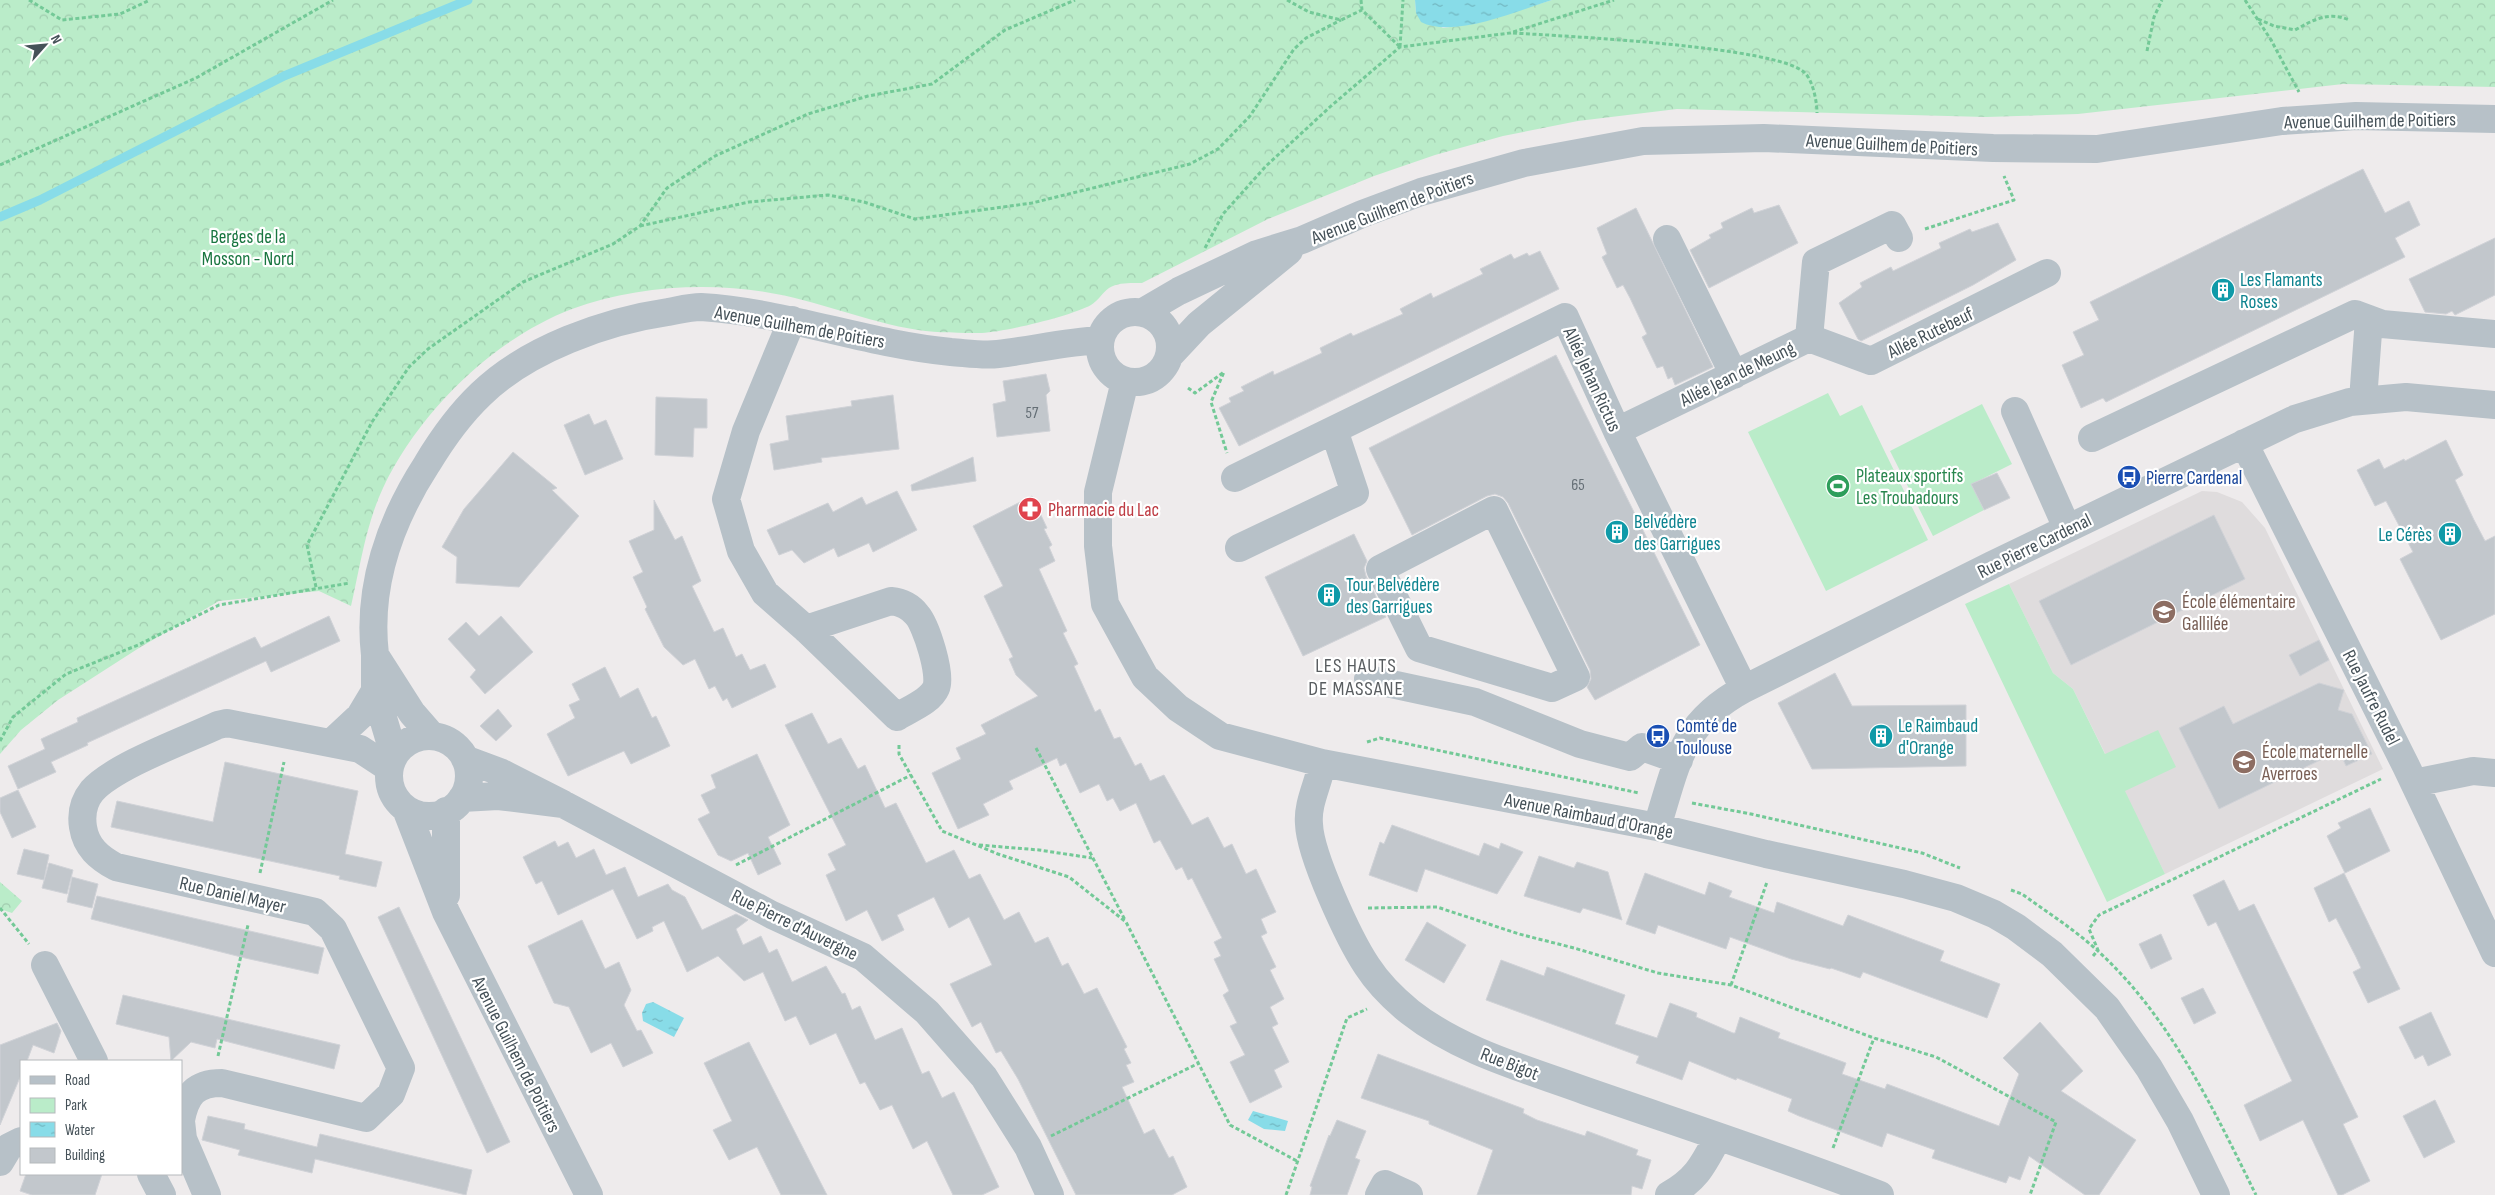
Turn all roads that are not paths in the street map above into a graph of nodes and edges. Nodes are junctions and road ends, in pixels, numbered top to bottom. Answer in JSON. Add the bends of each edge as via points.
{"nodes":[{"id":1,"x":2495,"y":119,"type":"edge"},
{"id":2,"x":1899,"y":238,"type":"road end"},
{"id":3,"x":1667,"y":239,"type":"dead end"},
{"id":4,"x":1302,"y":240,"type":"junction"},
{"id":5,"x":2047,"y":273,"type":"dead end"},
{"id":6,"x":1143,"y":312,"type":"junction"},
{"id":7,"x":2369,"y":319,"type":"junction"},
{"id":8,"x":792,"y":320,"type":"junction"},
{"id":9,"x":2495,"y":334,"type":"edge"},
{"id":10,"x":1809,"y":338,"type":"junction"},
{"id":11,"x":1100,"y":340,"type":"junction"},
{"id":12,"x":1170,"y":355,"type":"junction"},
{"id":13,"x":1734,"y":375,"type":"junction"},
{"id":14,"x":1125,"y":381,"type":"junction"},
{"id":15,"x":2363,"y":400,"type":"junction"},
{"id":16,"x":2495,"y":405,"type":"edge"},
{"id":17,"x":2015,"y":411,"type":"dead end"},
{"id":18,"x":1334,"y":430,"type":"junction"},
{"id":19,"x":1617,"y":431,"type":"junction"},
{"id":20,"x":2092,"y":438,"type":"dead end"},
{"id":21,"x":2244,"y":443,"type":"junction"},
{"id":22,"x":1235,"y":478,"type":"road end"},
{"id":23,"x":1494,"y":510,"type":"joint"},
{"id":24,"x":2067,"y":528,"type":"junction"},
{"id":25,"x":1239,"y":548,"type":"dead end"},
{"id":26,"x":806,"y":629,"type":"junction"},
{"id":27,"x":375,"y":655,"type":"junction"},
{"id":28,"x":1368,"y":679,"type":"dead end"},
{"id":29,"x":1744,"y":689,"type":"junction"},
{"id":30,"x":375,"y":691,"type":"junction"},
{"id":31,"x":432,"y":736,"type":"junction"},
{"id":32,"x":331,"y":743,"type":"junction"},
{"id":33,"x":465,"y":759,"type":"junction"},
{"id":34,"x":1679,"y":760,"type":"junction"},
{"id":35,"x":392,"y":761,"type":"junction"},
{"id":36,"x":1322,"y":763,"type":"junction"},
{"id":37,"x":2495,"y":773,"type":"edge"},
{"id":38,"x":2410,"y":775,"type":"junction"},
{"id":39,"x":454,"y":804,"type":"junction"},
{"id":40,"x":563,"y":804,"type":"junction"},
{"id":41,"x":406,"y":809,"type":"junction"},
{"id":42,"x":1656,"y":826,"type":"junction"},
{"id":43,"x":446,"y":912,"type":"junction"},
{"id":44,"x":2495,"y":953,"type":"edge"},
{"id":45,"x":45,"y":965,"type":"road end"},
{"id":46,"x":93,"y":1060,"type":"edge"},
{"id":47,"x":182,"y":1115,"type":"edge"},
{"id":48,"x":182,"y":1130,"type":"edge"},
{"id":49,"x":1718,"y":1137,"type":"junction"},
{"id":50,"x":20,"y":1142,"type":"edge"},
{"id":51,"x":0,"y":1162,"type":"edge"},
{"id":52,"x":576,"y":1170,"type":"junction"},
{"id":53,"x":152,"y":1175,"type":"edge"},
{"id":54,"x":2207,"y":1192,"type":"edge"},
{"id":55,"x":162,"y":1195,"type":"edge"},
{"id":56,"x":207,"y":1195,"type":"edge"},
{"id":57,"x":564,"y":1195,"type":"edge"},
{"id":58,"x":590,"y":1195,"type":"edge"},
{"id":59,"x":1050,"y":1195,"type":"edge"},
{"id":60,"x":1379,"y":1195,"type":"edge"},
{"id":61,"x":1409,"y":1195,"type":"edge"},
{"id":62,"x":1669,"y":1195,"type":"edge"},
{"id":63,"x":1880,"y":1195,"type":"edge"}],
"edges":[{"from":1,"to":4,"type":"street","name":"Avenue Guilhem de Poitiers","via":[[2356,116],[2314,119],[2228,128],[2097,149],[2010,149],[1764,138],[1643,141],[1481,173],[1396,201]]},
{"from":2,"to":10,"type":"street","name":"Allée Jean de Meung","via":[[1892,225],[1816,262]]},
{"from":3,"to":13,"type":"street"},
{"from":4,"to":6,"type":"street","name":"Avenue Guilhem de Poitiers","via":[[1257,254]]},
{"from":4,"to":12,"type":"street","name":"Avenue Guilhem de Poitiers","via":[[1199,324]]},
{"from":5,"to":10,"type":"street","name":"Allée Rutebeuf","via":[[1871,361]]},
{"from":6,"to":11,"type":"street","via":[[1120,314],[1104,329]]},
{"from":6,"to":12,"type":"street","via":[[1153,316],[1165,328],[1171,344]]},
{"from":7,"to":9,"type":"street","via":[[2382,324]]},
{"from":7,"to":15,"type":"street"},
{"from":7,"to":20,"type":"street","via":[[2355,314]]},
{"from":8,"to":11,"type":"street","name":"Avenue Guilhem de Poitiers","via":[[870,339],[958,352],[995,354]]},
{"from":8,"to":26,"type":"street","via":[[746,431],[726,499],[741,551],[765,593]]},
{"from":8,"to":27,"type":"street","name":"Avenue Guilhem de Poitiers","via":[[699,307],[645,315],[592,329],[529,358],[482,393],[444,437],[409,492],[376,584],[372,632]]},
{"from":10,"to":13,"type":"street","name":"Allée Jean de Meung"},
{"from":11,"to":14,"type":"street","via":[[1101,356],[1108,370]]},
{"from":12,"to":14,"type":"street","via":[[1167,364],[1154,377],[1135,383]]},
{"from":13,"to":19,"type":"street","name":"Allée Jean de Meung"},
{"from":14,"to":36,"type":"street","name":"Avenue Raimbaud d'Orange","via":[[1098,492],[1098,546],[1105,604],[1145,677],[1178,708],[1220,736]]},
{"from":15,"to":16,"type":"street","name":"Rue Pierre Cardenal","via":[[2406,398]]},
{"from":15,"to":21,"type":"street","name":"Rue Pierre Cardenal","via":[[2294,418]]},
{"from":17,"to":24,"type":"street"},
{"from":18,"to":19,"type":"street","name":"Allée Jehan Rictus","via":[[1565,317]]},
{"from":18,"to":22,"type":"street","name":"Allée Jehan Rictus"},
{"from":18,"to":25,"type":"street","via":[[1355,493]]},
{"from":19,"to":29,"type":"street","name":"Allée Jehan Rictus"},
{"from":21,"to":24,"type":"street","name":"Rue Pierre Cardenal"},
{"from":21,"to":38,"type":"street","name":"Rue Jaufre Rudel"},
{"from":23,"to":23,"type":"street","via":[[1576,677],[1552,688],[1419,648],[1380,569]]},
{"from":24,"to":29,"type":"street","name":"Rue Pierre Cardenal"},
{"from":26,"to":26,"type":"street","via":[[891,601],[898,602],[919,616],[938,668],[938,681],[930,696],[897,717]]},
{"from":27,"to":30,"type":"street","name":"Avenue Guilhem de Poitiers"},
{"from":27,"to":31,"type":"street","name":"Avenue Guilhem de Poitiers","via":[[412,713]]},
{"from":28,"to":34,"type":"street","via":[[1475,702],[1580,744],[1630,757],[1642,747]]},
{"from":29,"to":34,"type":"street","name":"Rue Pierre Cardenal","via":[[1722,701],[1704,717],[1684,745]]},
{"from":30,"to":32,"type":"street","via":[[360,716]]},
{"from":30,"to":35,"type":"street","name":"Avenue Guilhem de Poitiers"},
{"from":31,"to":33,"type":"street","via":[[452,743]]},
{"from":31,"to":35,"type":"street","via":[[411,740]]},
{"from":32,"to":35,"type":"street","name":"Rue Daniel Mayer"},
{"from":32,"to":47,"type":"street","name":"Rue Daniel Mayer","via":[[236,724],[218,725],[108,776],[85,802],[82,816],[88,842],[103,860],[116,867],[315,912],[332,929],[401,1068],[391,1094],[366,1118],[222,1083],[210,1083],[191,1095],[184,1104]]},
{"from":33,"to":39,"type":"street","via":[[467,786]]},
{"from":33,"to":40,"type":"street","name":"Rue Pierre d'Auvergne","via":[[500,772]]},
{"from":34,"to":42,"type":"street","name":"Rue Pierre Cardenal"},
{"from":35,"to":41,"type":"street","via":[[392,791]]},
{"from":36,"to":42,"type":"street","name":"Avenue Raimbaud d'Orange"},
{"from":36,"to":49,"type":"street","name":"Rue Bigot","via":[[1310,804],[1308,824],[1312,843],[1340,914],[1366,964],[1391,995],[1430,1026],[1488,1056]]},
{"from":37,"to":38,"type":"street","via":[[2473,771]]},
{"from":38,"to":44,"type":"street","name":"Rue Jaufre Rudel"},
{"from":39,"to":40,"type":"street","name":"Rue Pierre d'Auvergne","via":[[498,796]]},
{"from":39,"to":41,"type":"street","via":[[426,816]]},
{"from":39,"to":43,"type":"street","name":"Avenue Guilhem de Poitiers"},
{"from":40,"to":59,"type":"street","name":"Rue Pierre d'Auvergne","via":[[772,915],[863,957],[927,1012],[984,1077],[1028,1147]]},
{"from":41,"to":43,"type":"street","name":"Avenue Guilhem de Poitiers"},
{"from":42,"to":54,"type":"street","name":"Avenue Raimbaud d'Orange","via":[[1956,898],[2016,927],[2078,977],[2107,1008],[2150,1068],[2180,1121]]},
{"from":43,"to":52,"type":"street","name":"Avenue Guilhem de Poitiers"},
{"from":45,"to":46,"type":"street"},
{"from":48,"to":56,"type":"street","name":"Rue Daniel Mayer"},
{"from":49,"to":62,"type":"street","via":[[1698,1174]]},
{"from":49,"to":63,"type":"street","name":"Rue Bigot"},
{"from":50,"to":51,"type":"street","via":[[9,1148]]},
{"from":52,"to":57,"type":"street"},
{"from":52,"to":58,"type":"street","name":"Avenue Guilhem de Poitiers"},
{"from":53,"to":55,"type":"street"},
{"from":60,"to":61,"type":"street","via":[[1385,1184]]}]}
